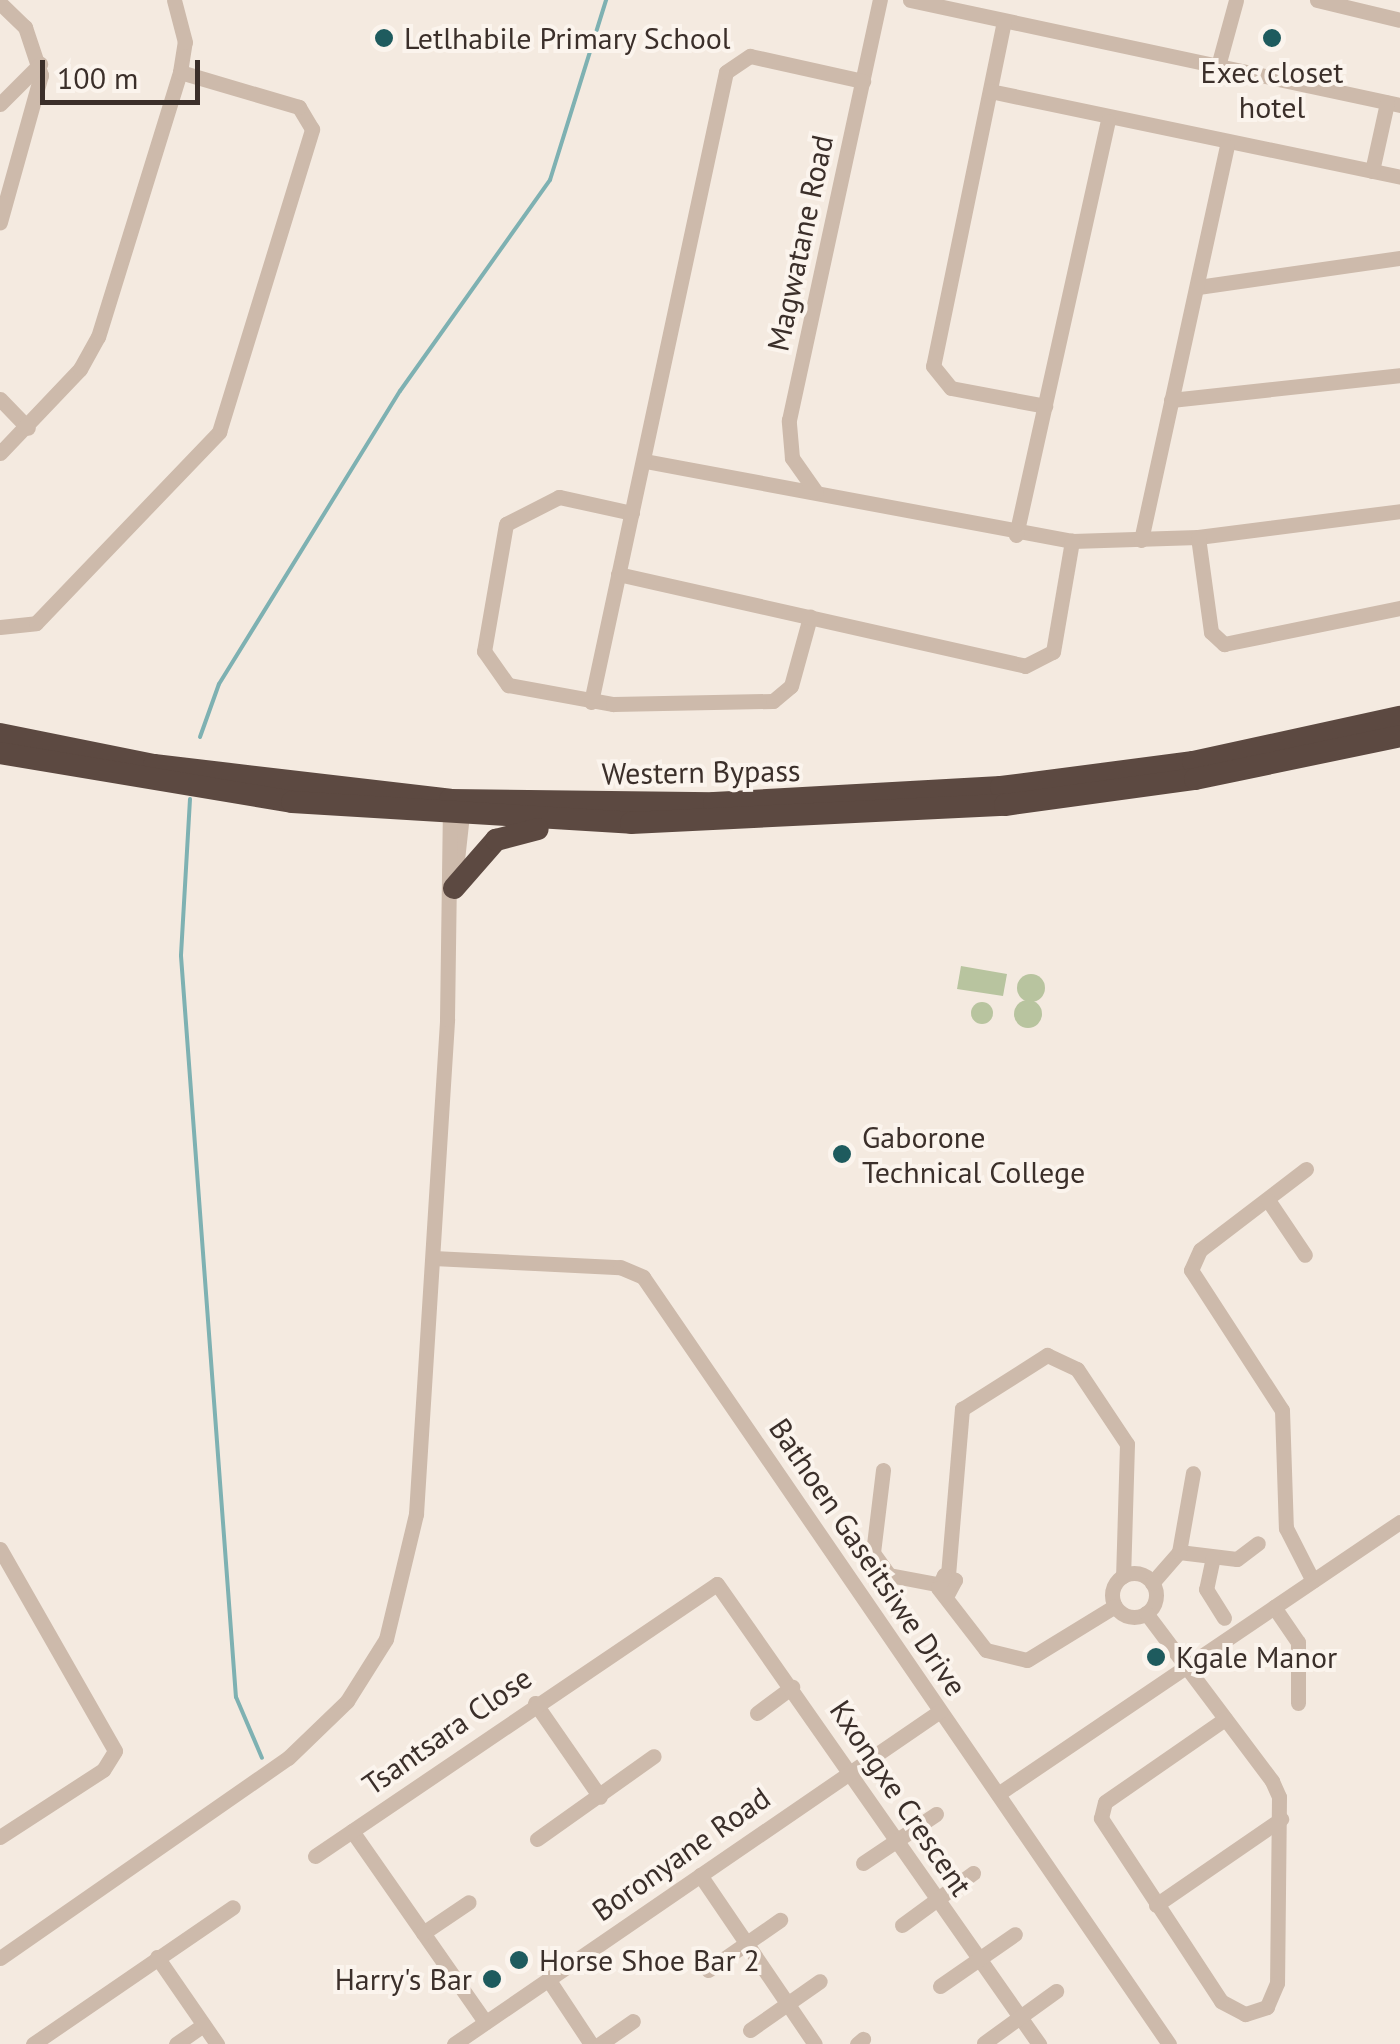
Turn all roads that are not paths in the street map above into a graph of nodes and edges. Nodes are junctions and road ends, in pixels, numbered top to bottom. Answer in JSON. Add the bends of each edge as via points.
{"nodes":[{"id":1,"x":174,"y":0,"type":"edge"},
{"id":2,"x":880,"y":0,"type":"edge"},
{"id":3,"x":910,"y":0,"type":"edge"},
{"id":4,"x":1236,"y":0,"type":"edge"},
{"id":5,"x":1318,"y":0,"type":"edge"},
{"id":6,"x":0,"y":3,"type":"edge"},
{"id":7,"x":956,"y":5,"type":"edge"},
{"id":8,"x":1400,"y":20,"type":"edge"},
{"id":9,"x":1004,"y":22,"type":"junction"},
{"id":10,"x":40,"y":64,"type":"junction"},
{"id":11,"x":1218,"y":66,"type":"junction"},
{"id":12,"x":180,"y":72,"type":"junction"},
{"id":13,"x":863,"y":81,"type":"junction"},
{"id":14,"x":990,"y":91,"type":"junction"},
{"id":15,"x":0,"y":104,"type":"edge"},
{"id":16,"x":1394,"y":104,"type":"edge"},
{"id":17,"x":1108,"y":121,"type":"junction"},
{"id":18,"x":1228,"y":146,"type":"junction"},
{"id":19,"x":1372,"y":171,"type":"junction"},
{"id":20,"x":1400,"y":177,"type":"edge"},
{"id":21,"x":0,"y":222,"type":"edge"},
{"id":22,"x":1400,"y":258,"type":"edge"},
{"id":23,"x":1198,"y":286,"type":"junction"},
{"id":24,"x":1400,"y":376,"type":"edge"},
{"id":25,"x":0,"y":399,"type":"edge"},
{"id":26,"x":1171,"y":400,"type":"junction"},
{"id":27,"x":1045,"y":406,"type":"junction"},
{"id":28,"x":28,"y":428,"type":"junction"},
{"id":29,"x":0,"y":453,"type":"edge"},
{"id":30,"x":645,"y":461,"type":"junction"},
{"id":31,"x":816,"y":492,"type":"junction"},
{"id":32,"x":1400,"y":511,"type":"edge"},
{"id":33,"x":632,"y":513,"type":"junction"},
{"id":34,"x":1016,"y":535,"type":"junction"},
{"id":35,"x":1198,"y":537,"type":"junction"},
{"id":36,"x":1141,"y":540,"type":"junction"},
{"id":37,"x":1072,"y":541,"type":"junction"},
{"id":38,"x":618,"y":574,"type":"junction"},
{"id":39,"x":1400,"y":608,"type":"edge"},
{"id":40,"x":810,"y":617,"type":"junction"},
{"id":41,"x":8,"y":628,"type":"edge"},
{"id":42,"x":592,"y":702,"type":"junction"},
{"id":43,"x":1400,"y":717,"type":"edge"},
{"id":44,"x":0,"y":734,"type":"edge"},
{"id":45,"x":1400,"y":736,"type":"edge"},
{"id":46,"x":0,"y":753,"type":"edge"},
{"id":47,"x":456,"y":809,"type":"junction"},
{"id":48,"x":631,"y":823,"type":"junction"},
{"id":49,"x":454,"y":888,"type":"junction"},
{"id":50,"x":448,"y":916,"type":"junction"},
{"id":51,"x":1306,"y":1169,"type":"dead end"},
{"id":52,"x":1268,"y":1200,"type":"junction"},
{"id":53,"x":1305,"y":1254,"type":"dead end"},
{"id":54,"x":433,"y":1258,"type":"junction"},
{"id":55,"x":883,"y":1470,"type":"dead end"},
{"id":56,"x":1192,"y":1473,"type":"dead end"},
{"id":57,"x":1400,"y":1522,"type":"edge"},
{"id":58,"x":1258,"y":1543,"type":"dead end"},
{"id":59,"x":0,"y":1549,"type":"edge"},
{"id":60,"x":1179,"y":1552,"type":"junction"},
{"id":61,"x":1213,"y":1557,"type":"junction"},
{"id":62,"x":1123,"y":1576,"type":"junction"},
{"id":63,"x":1312,"y":1580,"type":"junction"},
{"id":64,"x":1152,"y":1583,"type":"junction"},
{"id":65,"x":717,"y":1584,"type":"joint"},
{"id":66,"x":944,"y":1584,"type":"junction"},
{"id":67,"x":1115,"y":1606,"type":"junction"},
{"id":68,"x":1274,"y":1607,"type":"junction"},
{"id":69,"x":1146,"y":1613,"type":"junction"},
{"id":70,"x":1224,"y":1618,"type":"dead end"},
{"id":71,"x":1185,"y":1668,"type":"junction"},
{"id":72,"x":792,"y":1688,"type":"junction"},
{"id":73,"x":535,"y":1703,"type":"junction"},
{"id":74,"x":1298,"y":1703,"type":"dead end"},
{"id":75,"x":940,"y":1711,"type":"junction"},
{"id":76,"x":758,"y":1713,"type":"dead end"},
{"id":77,"x":1225,"y":1719,"type":"junction"},
{"id":78,"x":654,"y":1756,"type":"dead end"},
{"id":79,"x":849,"y":1769,"type":"junction"},
{"id":80,"x":998,"y":1794,"type":"junction"},
{"id":81,"x":600,"y":1797,"type":"junction"},
{"id":82,"x":0,"y":1814,"type":"edge"},
{"id":83,"x":936,"y":1814,"type":"dead end"},
{"id":84,"x":1281,"y":1819,"type":"junction"},
{"id":85,"x":352,"y":1831,"type":"junction"},
{"id":86,"x":5,"y":1833,"type":"edge"},
{"id":87,"x":537,"y":1839,"type":"dead end"},
{"id":88,"x":896,"y":1839,"type":"junction"},
{"id":89,"x":315,"y":1856,"type":"dead end"},
{"id":90,"x":863,"y":1863,"type":"dead end"},
{"id":91,"x":973,"y":1873,"type":"dead end"},
{"id":92,"x":700,"y":1874,"type":"junction"},
{"id":93,"x":937,"y":1899,"type":"junction"},
{"id":94,"x":468,"y":1902,"type":"dead end"},
{"id":95,"x":1156,"y":1905,"type":"junction"},
{"id":96,"x":233,"y":1907,"type":"dead end"},
{"id":97,"x":780,"y":1920,"type":"dead end"},
{"id":98,"x":902,"y":1925,"type":"dead end"},
{"id":99,"x":424,"y":1934,"type":"junction"},
{"id":100,"x":1016,"y":1934,"type":"dead end"},
{"id":101,"x":744,"y":1944,"type":"junction"},
{"id":102,"x":156,"y":1957,"type":"junction"},
{"id":103,"x":0,"y":1958,"type":"edge"},
{"id":104,"x":979,"y":1960,"type":"junction"},
{"id":105,"x":708,"y":1970,"type":"dead end"},
{"id":106,"x":548,"y":1979,"type":"junction"},
{"id":107,"x":820,"y":1981,"type":"dead end"},
{"id":108,"x":940,"y":1986,"type":"dead end"},
{"id":109,"x":1056,"y":1991,"type":"dead end"},
{"id":110,"x":787,"y":2004,"type":"junction"},
{"id":111,"x":1019,"y":2018,"type":"junction"},
{"id":112,"x":633,"y":2021,"type":"dead end"},
{"id":113,"x":484,"y":2022,"type":"junction"},
{"id":114,"x":203,"y":2025,"type":"junction"},
{"id":115,"x":750,"y":2030,"type":"dead end"},
{"id":116,"x":984,"y":2043,"type":"edge"},
{"id":117,"x":32,"y":2044,"type":"edge"},
{"id":118,"x":176,"y":2044,"type":"edge"},
{"id":119,"x":217,"y":2044,"type":"edge"},
{"id":120,"x":454,"y":2044,"type":"edge"},
{"id":121,"x":591,"y":2044,"type":"edge"},
{"id":122,"x":600,"y":2044,"type":"edge"},
{"id":123,"x":815,"y":2044,"type":"edge"},
{"id":124,"x":1039,"y":2044,"type":"edge"},
{"id":125,"x":1169,"y":2044,"type":"edge"}],
"edges":[{"from":1,"to":12,"type":"street","via":[[184,29]]},
{"from":2,"to":13,"type":"street","name":"Magwatane Road"},
{"from":3,"to":7,"type":"street"},
{"from":4,"to":11,"type":"street"},
{"from":5,"to":8,"type":"street"},
{"from":6,"to":10,"type":"street","via":[[24,27]]},
{"from":7,"to":9,"type":"street"},
{"from":9,"to":11,"type":"street"},
{"from":9,"to":14,"type":"street"},
{"from":10,"to":15,"type":"street"},
{"from":10,"to":21,"type":"street"},
{"from":11,"to":16,"type":"street"},
{"from":12,"to":28,"type":"street","via":[[98,336]]},
{"from":12,"to":41,"type":"street","via":[[299,107],[312,129],[211,447],[36,623]]},
{"from":13,"to":30,"type":"street","via":[[750,56],[730,65]]},
{"from":13,"to":31,"type":"street","name":"Magwatane Road","via":[[789,420],[792,458]]},
{"from":14,"to":17,"type":"street"},
{"from":14,"to":27,"type":"street","via":[[933,366],[951,388]]},
{"from":16,"to":19,"type":"street"},
{"from":17,"to":18,"type":"street"},
{"from":17,"to":27,"type":"street"},
{"from":18,"to":19,"type":"street"},
{"from":18,"to":23,"type":"street"},
{"from":19,"to":20,"type":"street"},
{"from":22,"to":23,"type":"street"},
{"from":23,"to":26,"type":"street"},
{"from":24,"to":26,"type":"street"},
{"from":25,"to":28,"type":"street"},
{"from":26,"to":36,"type":"street"},
{"from":27,"to":34,"type":"street"},
{"from":28,"to":29,"type":"street"},
{"from":30,"to":31,"type":"street"},
{"from":30,"to":33,"type":"street"},
{"from":31,"to":34,"type":"street"},
{"from":32,"to":35,"type":"street"},
{"from":33,"to":38,"type":"street"},
{"from":33,"to":42,"type":"street","via":[[558,497],[506,524],[487,660],[514,687]]},
{"from":34,"to":37,"type":"street"},
{"from":35,"to":36,"type":"street"},
{"from":35,"to":39,"type":"street","via":[[1211,632],[1224,644]]},
{"from":36,"to":37,"type":"street"},
{"from":37,"to":40,"type":"street","via":[[1053,652],[1036,665]]},
{"from":38,"to":40,"type":"street"},
{"from":38,"to":42,"type":"street"},
{"from":40,"to":42,"type":"street","via":[[791,686],[773,701]]},
{"from":43,"to":47,"type":"highway","name":"Western Bypass","via":[[1194,762],[909,798]]},
{"from":44,"to":47,"type":"highway","name":"Western Bypass","via":[[154,765]]},
{"from":45,"to":48,"type":"highway","name":"Western Bypass","via":[[1195,779],[1004,805]]},
{"from":46,"to":47,"type":"highway","name":"Western Bypass","via":[[149,782]]},
{"from":47,"to":48,"type":"highway","name":"Western Bypass"},
{"from":47,"to":49,"type":"street"},
{"from":47,"to":50,"type":"street"},
{"from":48,"to":49,"type":"highway","via":[[511,834],[482,850]]},
{"from":49,"to":50,"type":"street"},
{"from":50,"to":54,"type":"street"},
{"from":51,"to":52,"type":"street"},
{"from":52,"to":53,"type":"street"},
{"from":52,"to":63,"type":"street","via":[[1200,1250],[1191,1270],[1282,1410],[1286,1528]]},
{"from":54,"to":75,"type":"street","name":"Bathoen Gaseitsiwe Drive","via":[[620,1267],[643,1277]]},
{"from":54,"to":103,"type":"street","via":[[414,1540],[374,1663],[288,1758]]},
{"from":55,"to":66,"type":"street","via":[[873,1553],[889,1575]]},
{"from":56,"to":60,"type":"street"},
{"from":57,"to":63,"type":"street"},
{"from":58,"to":61,"type":"street","via":[[1237,1559]]},
{"from":59,"to":86,"type":"street","via":[[115,1750],[102,1770]]},
{"from":60,"to":61,"type":"street"},
{"from":60,"to":64,"type":"street"},
{"from":61,"to":70,"type":"street","via":[[1206,1589]]},
{"from":62,"to":64,"type":"street"},
{"from":62,"to":66,"type":"street","via":[[1127,1444],[1077,1369],[1047,1355],[962,1408]]},
{"from":62,"to":67,"type":"street"},
{"from":63,"to":68,"type":"street"},
{"from":64,"to":69,"type":"street"},
{"from":65,"to":72,"type":"street","name":"Kxongxe Crescent"},
{"from":65,"to":73,"type":"street","name":"Tsantsara Close"},
{"from":66,"to":67,"type":"street","via":[[986,1650],[1027,1660]]},
{"from":67,"to":69,"type":"street"},
{"from":68,"to":71,"type":"street"},
{"from":68,"to":74,"type":"street","via":[[1298,1642]]},
{"from":69,"to":71,"type":"street"},
{"from":71,"to":77,"type":"street"},
{"from":71,"to":80,"type":"street"},
{"from":72,"to":76,"type":"street"},
{"from":72,"to":79,"type":"street","name":"Kxongxe Crescent"},
{"from":73,"to":81,"type":"street"},
{"from":73,"to":85,"type":"street","name":"Tsantsara Close"},
{"from":75,"to":79,"type":"street","name":"Boronyane Road"},
{"from":75,"to":80,"type":"street","name":"Bathoen Gaseitsiwe Drive"},
{"from":77,"to":84,"type":"street","via":[[1272,1780]]},
{"from":77,"to":95,"type":"street","via":[[1101,1810]]},
{"from":78,"to":81,"type":"street"},
{"from":79,"to":88,"type":"street","name":"Kxongxe Crescent"},
{"from":79,"to":92,"type":"street","name":"Boronyane Road"},
{"from":80,"to":125,"type":"street","name":"Bathoen Gaseitsiwe Drive"},
{"from":81,"to":87,"type":"street"},
{"from":82,"to":86,"type":"street"},
{"from":83,"to":88,"type":"street"},
{"from":84,"to":95,"type":"street"},
{"from":84,"to":95,"type":"street","via":[[1276,1983],[1266,2007],[1245,2014],[1222,2001]]},
{"from":85,"to":89,"type":"street"},
{"from":85,"to":99,"type":"street","name":"Tsantsara Close"},
{"from":88,"to":90,"type":"street"},
{"from":88,"to":93,"type":"street","name":"Kxongxe Crescent"},
{"from":91,"to":93,"type":"street"},
{"from":92,"to":101,"type":"street"},
{"from":92,"to":106,"type":"street","name":"Boronyane Road"},
{"from":93,"to":98,"type":"street"},
{"from":93,"to":104,"type":"street","name":"Kxongxe Crescent"},
{"from":94,"to":99,"type":"street"},
{"from":96,"to":102,"type":"street"},
{"from":97,"to":101,"type":"street"},
{"from":99,"to":113,"type":"street","name":"Tsantsara Close"},
{"from":100,"to":104,"type":"street"},
{"from":101,"to":105,"type":"street"},
{"from":101,"to":110,"type":"street"},
{"from":102,"to":114,"type":"street"},
{"from":102,"to":117,"type":"street"},
{"from":104,"to":108,"type":"street"},
{"from":104,"to":111,"type":"street","name":"Kxongxe Crescent"},
{"from":106,"to":113,"type":"street","name":"Boronyane Road"},
{"from":106,"to":121,"type":"street"},
{"from":107,"to":110,"type":"street"},
{"from":109,"to":111,"type":"street"},
{"from":110,"to":115,"type":"street"},
{"from":110,"to":123,"type":"street"},
{"from":111,"to":116,"type":"street"},
{"from":111,"to":124,"type":"street","name":"Kxongxe Crescent"},
{"from":112,"to":122,"type":"street"},
{"from":113,"to":120,"type":"street","name":"Boronyane Road"},
{"from":114,"to":118,"type":"street"},
{"from":114,"to":119,"type":"street"}]}
